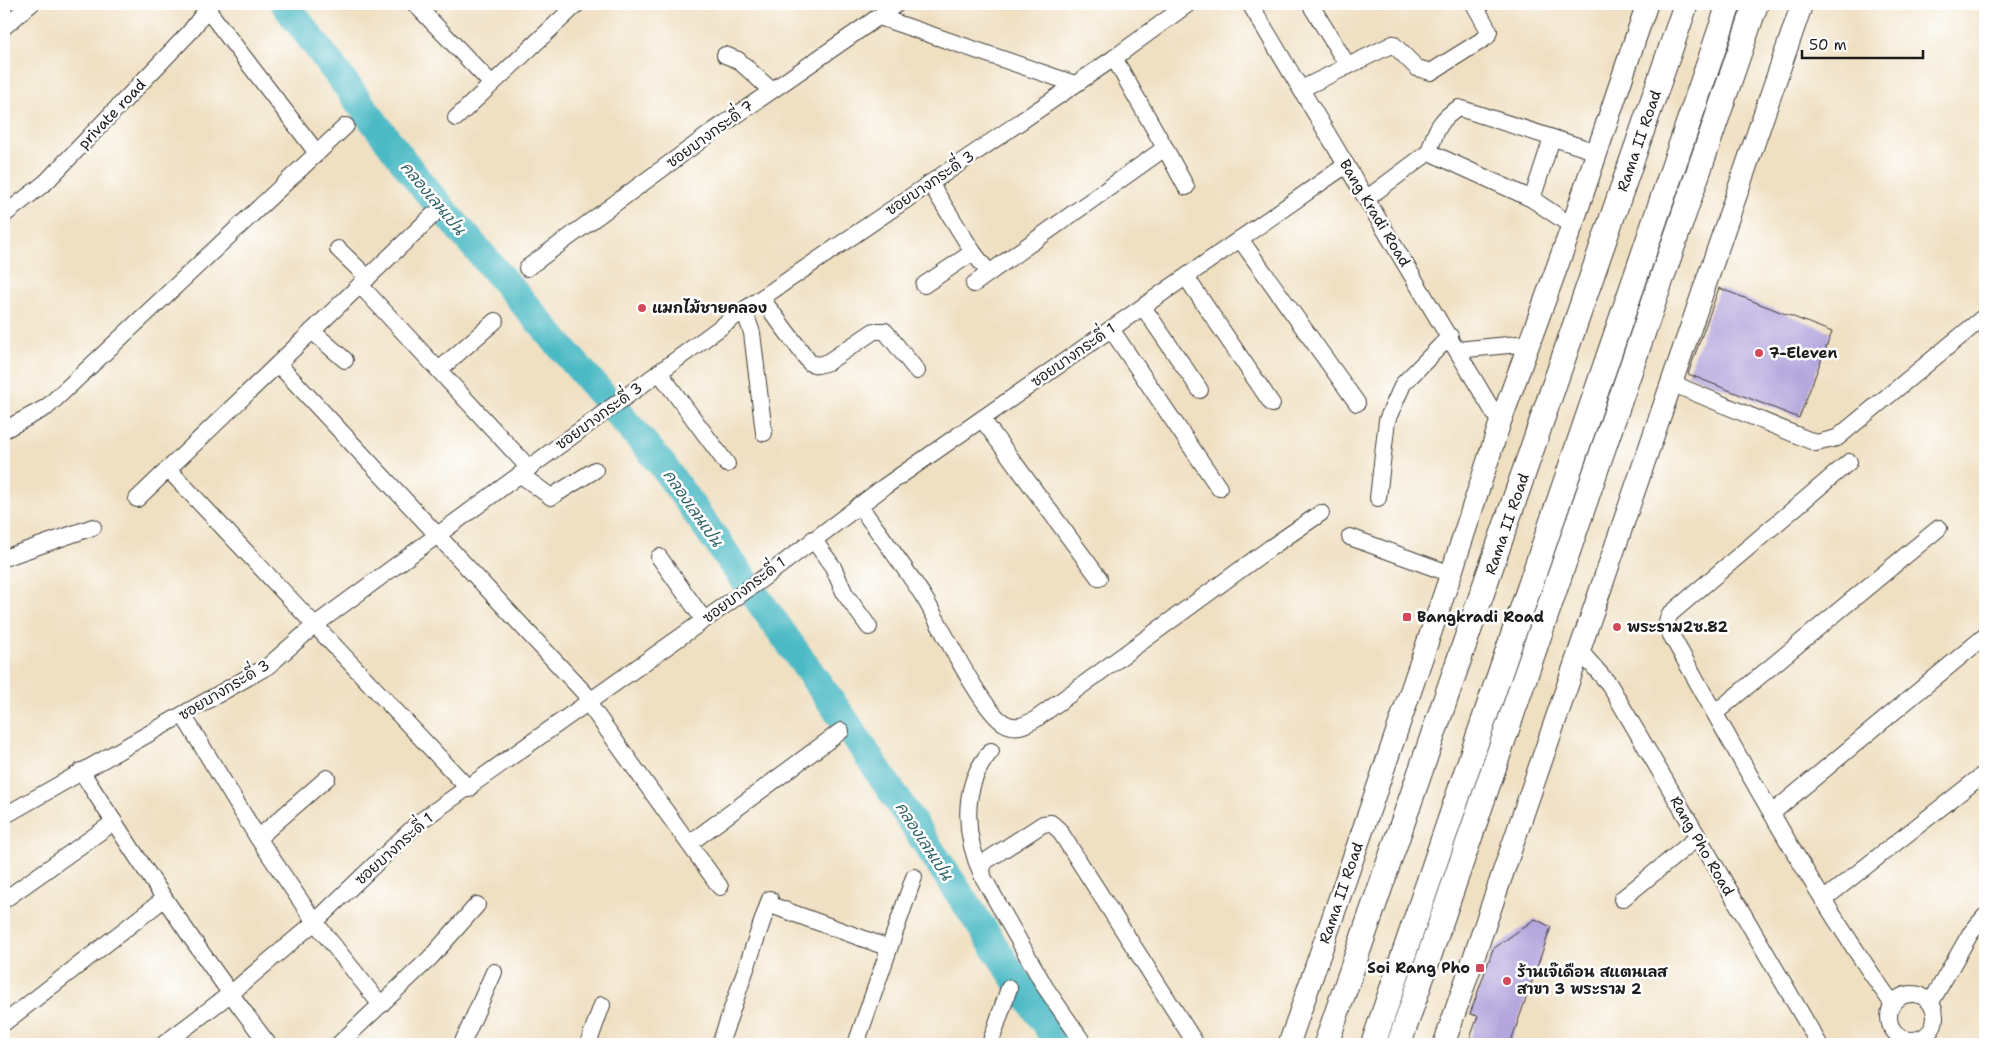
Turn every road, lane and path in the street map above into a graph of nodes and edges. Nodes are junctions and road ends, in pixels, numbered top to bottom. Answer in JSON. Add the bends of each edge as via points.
{"nodes":[{"id":1,"x":31,"y":4,"type":"edge"},
{"id":2,"x":415,"y":4,"type":"edge"},
{"id":3,"x":577,"y":4,"type":"edge"},
{"id":4,"x":897,"y":4,"type":"edge"},
{"id":5,"x":1188,"y":4,"type":"edge"},
{"id":6,"x":1250,"y":4,"type":"edge"},
{"id":7,"x":1310,"y":4,"type":"edge"},
{"id":8,"x":1474,"y":4,"type":"edge"},
{"id":9,"x":1647,"y":4,"type":"edge"},
{"id":10,"x":1686,"y":4,"type":"edge"},
{"id":11,"x":1694,"y":4,"type":"edge"},
{"id":12,"x":1729,"y":4,"type":"edge"},
{"id":13,"x":1756,"y":4,"type":"edge"},
{"id":14,"x":1802,"y":4,"type":"edge"},
{"id":15,"x":207,"y":5,"type":"edge"},
{"id":16,"x":879,"y":17,"type":"junction"},
{"id":17,"x":4,"y":27,"type":"edge"},
{"id":18,"x":725,"y":55,"type":"dead end"},
{"id":19,"x":1114,"y":58,"type":"junction"},
{"id":20,"x":1348,"y":66,"type":"junction"},
{"id":21,"x":491,"y":83,"type":"junction"},
{"id":22,"x":1075,"y":84,"type":"junction"},
{"id":23,"x":1301,"y":89,"type":"junction"},
{"id":24,"x":771,"y":90,"type":"junction"},
{"id":25,"x":456,"y":118,"type":"dead end"},
{"id":26,"x":346,"y":126,"type":"dead end"},
{"id":27,"x":1552,"y":138,"type":"junction"},
{"id":28,"x":1165,"y":148,"type":"junction"},
{"id":29,"x":1429,"y":152,"type":"junction"},
{"id":30,"x":1597,"y":152,"type":"junction"},
{"id":31,"x":317,"y":153,"type":"junction"},
{"id":32,"x":1346,"y":165,"type":"junction"},
{"id":33,"x":930,"y":183,"type":"junction"},
{"id":34,"x":1186,"y":187,"type":"dead end"},
{"id":35,"x":1366,"y":199,"type":"junction"},
{"id":36,"x":1532,"y":199,"type":"junction"},
{"id":37,"x":4,"y":216,"type":"edge"},
{"id":38,"x":433,"y":216,"type":"dead end"},
{"id":39,"x":1572,"y":226,"type":"junction"},
{"id":40,"x":1240,"y":239,"type":"junction"},
{"id":41,"x":338,"y":249,"type":"dead end"},
{"id":42,"x":973,"y":252,"type":"junction"},
{"id":43,"x":526,"y":268,"type":"dead end"},
{"id":44,"x":989,"y":273,"type":"junction"},
{"id":45,"x":1186,"y":277,"type":"junction"},
{"id":46,"x":364,"y":281,"type":"junction"},
{"id":47,"x":974,"y":284,"type":"dead end"},
{"id":48,"x":924,"y":285,"type":"dead end"},
{"id":49,"x":762,"y":299,"type":"junction"},
{"id":50,"x":1143,"y":307,"type":"junction"},
{"id":51,"x":744,"y":310,"type":"junction"},
{"id":52,"x":1985,"y":316,"type":"edge"},
{"id":53,"x":495,"y":321,"type":"dead end"},
{"id":54,"x":1111,"y":329,"type":"junction"},
{"id":55,"x":312,"y":331,"type":"junction"},
{"id":56,"x":1454,"y":343,"type":"junction"},
{"id":57,"x":1529,"y":343,"type":"junction"},
{"id":58,"x":346,"y":360,"type":"dead end"},
{"id":59,"x":278,"y":364,"type":"junction"},
{"id":60,"x":439,"y":370,"type":"junction"},
{"id":61,"x":917,"y":371,"type":"dead end"},
{"id":62,"x":659,"y":372,"type":"junction"},
{"id":63,"x":1671,"y":383,"type":"junction"},
{"id":64,"x":1200,"y":390,"type":"dead end"},
{"id":65,"x":1357,"y":403,"type":"dead end"},
{"id":66,"x":1272,"y":404,"type":"dead end"},
{"id":67,"x":982,"y":418,"type":"junction"},
{"id":68,"x":1500,"y":423,"type":"junction"},
{"id":69,"x":4,"y":430,"type":"edge"},
{"id":70,"x":764,"y":433,"type":"dead end"},
{"id":71,"x":1849,"y":462,"type":"dead end"},
{"id":72,"x":727,"y":464,"type":"dead end"},
{"id":73,"x":168,"y":469,"type":"junction"},
{"id":74,"x":595,"y":470,"type":"dead end"},
{"id":75,"x":525,"y":471,"type":"junction"},
{"id":76,"x":1219,"y":488,"type":"dead end"},
{"id":77,"x":1378,"y":498,"type":"dead end"},
{"id":78,"x":137,"y":499,"type":"dead end"},
{"id":79,"x":859,"y":506,"type":"junction"},
{"id":80,"x":1321,"y":513,"type":"dead end"},
{"id":81,"x":93,"y":527,"type":"dead end"},
{"id":82,"x":1939,"y":528,"type":"dead end"},
{"id":83,"x":438,"y":535,"type":"junction"},
{"id":84,"x":1350,"y":537,"type":"dead end"},
{"id":85,"x":813,"y":539,"type":"junction"},
{"id":86,"x":659,"y":557,"type":"dead end"},
{"id":87,"x":4,"y":558,"type":"edge"},
{"id":88,"x":1450,"y":574,"type":"junction"},
{"id":89,"x":1099,"y":578,"type":"dead end"},
{"id":90,"x":704,"y":620,"type":"junction"},
{"id":91,"x":315,"y":625,"type":"junction"},
{"id":92,"x":869,"y":627,"type":"dead end"},
{"id":93,"x":1985,"y":636,"type":"edge"},
{"id":94,"x":1580,"y":651,"type":"junction"},
{"id":95,"x":589,"y":702,"type":"junction"},
{"id":96,"x":1715,"y":713,"type":"junction"},
{"id":97,"x":183,"y":715,"type":"junction"},
{"id":98,"x":841,"y":731,"type":"dead end"},
{"id":99,"x":991,"y":751,"type":"dead end"},
{"id":100,"x":81,"y":771,"type":"junction"},
{"id":101,"x":1985,"y":773,"type":"edge"},
{"id":102,"x":327,"y":778,"type":"dead end"},
{"id":103,"x":470,"y":789,"type":"junction"},
{"id":104,"x":1772,"y":813,"type":"junction"},
{"id":105,"x":4,"y":816,"type":"edge"},
{"id":106,"x":114,"y":822,"type":"junction"},
{"id":107,"x":258,"y":838,"type":"junction"},
{"id":108,"x":1697,"y":838,"type":"junction"},
{"id":109,"x":690,"y":843,"type":"junction"},
{"id":110,"x":914,"y":876,"type":"dead end"},
{"id":111,"x":983,"y":877,"type":"junction"},
{"id":112,"x":720,"y":887,"type":"dead end"},
{"id":113,"x":164,"y":899,"type":"junction"},
{"id":114,"x":1622,"y":899,"type":"dead end"},
{"id":115,"x":4,"y":900,"type":"edge"},
{"id":116,"x":1823,"y":900,"type":"junction"},
{"id":117,"x":477,"y":905,"type":"dead end"},
{"id":118,"x":1985,"y":916,"type":"edge"},
{"id":119,"x":315,"y":922,"type":"junction"},
{"id":120,"x":889,"y":948,"type":"junction"},
{"id":121,"x":494,"y":972,"type":"dead end"},
{"id":122,"x":1009,"y":988,"type":"dead end"},
{"id":123,"x":230,"y":994,"type":"junction"},
{"id":124,"x":1930,"y":1002,"type":"junction"},
{"id":125,"x":1892,"y":1003,"type":"junction"},
{"id":126,"x":380,"y":1005,"type":"junction"},
{"id":127,"x":602,"y":1005,"type":"dead end"},
{"id":128,"x":4,"y":1023,"type":"edge"},
{"id":129,"x":1913,"y":1042,"type":"edge"},
{"id":130,"x":164,"y":1044,"type":"edge"},
{"id":131,"x":268,"y":1044,"type":"edge"},
{"id":132,"x":339,"y":1044,"type":"edge"},
{"id":133,"x":462,"y":1044,"type":"edge"},
{"id":134,"x":588,"y":1044,"type":"edge"},
{"id":135,"x":720,"y":1044,"type":"edge"},
{"id":136,"x":856,"y":1044,"type":"edge"},
{"id":137,"x":990,"y":1044,"type":"edge"},
{"id":138,"x":1084,"y":1044,"type":"edge"},
{"id":139,"x":1196,"y":1044,"type":"edge"},
{"id":140,"x":1289,"y":1044,"type":"edge"},
{"id":141,"x":1326,"y":1044,"type":"edge"},
{"id":142,"x":1341,"y":1044,"type":"edge"},
{"id":143,"x":1373,"y":1044,"type":"edge"},
{"id":144,"x":1399,"y":1044,"type":"edge"},
{"id":145,"x":1444,"y":1044,"type":"edge"},
{"id":146,"x":1819,"y":1044,"type":"edge"}],
"edges":[{"from":1,"to":17,"type":"street"},
{"from":2,"to":21,"type":"street"},
{"from":3,"to":21,"type":"street"},
{"from":4,"to":16,"type":"street","name":"ซอยบางกระดี่ 7"},
{"from":5,"to":19,"type":"street","name":"ซอยบางกระดี่ 3"},
{"from":6,"to":23,"type":"street","name":"Bang Kradi Road"},
{"from":7,"to":20,"type":"street"},
{"from":8,"to":20,"type":"street","via":[[1489,31],[1487,37],[1432,72],[1417,68],[1394,44]]},
{"from":9,"to":30,"type":"main road","name":"Rama II Road"},
{"from":10,"to":141,"type":"highway","name":"Rama II Road"},
{"from":11,"to":142,"type":"highway"},
{"from":12,"to":143,"type":"highway"},
{"from":13,"to":144,"type":"highway"},
{"from":14,"to":63,"type":"main road"},
{"from":15,"to":31,"type":"street"},
{"from":15,"to":37,"type":"street","name":"private road","via":[[189,33],[46,182]]},
{"from":16,"to":22,"type":"street"},
{"from":16,"to":24,"type":"street","name":"ซอยบางกระดี่ 7"},
{"from":18,"to":24,"type":"street","via":[[738,60]]},
{"from":19,"to":22,"type":"street","name":"ซอยบางกระดี่ 3"},
{"from":19,"to":28,"type":"street"},
{"from":20,"to":23,"type":"street"},
{"from":21,"to":25,"type":"street"},
{"from":22,"to":33,"type":"street","name":"ซอยบางกระดี่ 3"},
{"from":23,"to":32,"type":"street","name":"Bang Kradi Road"},
{"from":24,"to":43,"type":"street","name":"ซอยบางกระดี่ 7"},
{"from":26,"to":31,"type":"street"},
{"from":27,"to":29,"type":"street","via":[[1459,108],[1446,115],[1435,132]]},
{"from":27,"to":30,"type":"street"},
{"from":27,"to":36,"type":"street"},
{"from":28,"to":34,"type":"street"},
{"from":28,"to":44,"type":"street"},
{"from":29,"to":35,"type":"street"},
{"from":29,"to":36,"type":"street"},
{"from":30,"to":39,"type":"main road","name":"Rama II Road"},
{"from":31,"to":69,"type":"street","via":[[47,407]]},
{"from":32,"to":35,"type":"street","name":"Bang Kradi Road"},
{"from":32,"to":40,"type":"street","name":"ซอยบางกระดี่ 1"},
{"from":33,"to":42,"type":"street"},
{"from":33,"to":49,"type":"street","name":"ซอยบางกระดี่ 3"},
{"from":35,"to":56,"type":"street","name":"Bang Kradi Road"},
{"from":36,"to":39,"type":"street"},
{"from":38,"to":46,"type":"street"},
{"from":39,"to":57,"type":"main road","name":"Rama II Road"},
{"from":40,"to":45,"type":"street","name":"ซอยบางกระดี่ 1"},
{"from":40,"to":65,"type":"street"},
{"from":41,"to":46,"type":"street"},
{"from":42,"to":44,"type":"street"},
{"from":42,"to":48,"type":"street"},
{"from":44,"to":47,"type":"street"},
{"from":45,"to":50,"type":"street","name":"ซอยบางกระดี่ 1"},
{"from":45,"to":66,"type":"street"},
{"from":46,"to":55,"type":"street"},
{"from":46,"to":60,"type":"street"},
{"from":49,"to":51,"type":"street","name":"ซอยบางกระดี่ 3"},
{"from":49,"to":61,"type":"street","via":[[810,363],[818,366],[828,362],[874,331],[881,330],[886,331]]},
{"from":50,"to":54,"type":"street","name":"ซอยบางกระดี่ 1"},
{"from":50,"to":64,"type":"street"},
{"from":51,"to":62,"type":"street","name":"ซอยบางกระดี่ 3"},
{"from":51,"to":70,"type":"street","via":[[752,332]]},
{"from":52,"to":63,"type":"street","via":[[1837,438],[1828,442],[1816,443]]},
{"from":53,"to":60,"type":"street"},
{"from":54,"to":67,"type":"street","name":"ซอยบางกระดี่ 1"},
{"from":54,"to":76,"type":"street"},
{"from":55,"to":58,"type":"street"},
{"from":55,"to":59,"type":"street"},
{"from":56,"to":57,"type":"street"},
{"from":56,"to":68,"type":"street","name":"Bang Kradi Road"},
{"from":56,"to":77,"type":"street","via":[[1403,384],[1399,391],[1386,420]]},
{"from":57,"to":68,"type":"main road","name":"Rama II Road"},
{"from":59,"to":73,"type":"street"},
{"from":59,"to":83,"type":"street"},
{"from":60,"to":75,"type":"street"},
{"from":62,"to":72,"type":"street"},
{"from":62,"to":75,"type":"street","name":"ซอยบางกระดี่ 3"},
{"from":63,"to":94,"type":"main road"},
{"from":67,"to":79,"type":"street","name":"ซอยบางกระดี่ 1"},
{"from":67,"to":89,"type":"street"},
{"from":68,"to":88,"type":"main road","name":"Rama II Road"},
{"from":71,"to":96,"type":"street","via":[[1670,615],[1666,626]]},
{"from":73,"to":78,"type":"street"},
{"from":73,"to":91,"type":"street"},
{"from":74,"to":75,"type":"street","via":[[551,497]]},
{"from":75,"to":83,"type":"street","name":"ซอยบางกระดี่ 3"},
{"from":79,"to":80,"type":"street","via":[[924,598],[998,719],[1018,727],[1042,715]]},
{"from":79,"to":85,"type":"street","name":"ซอยบางกระดี่ 1"},
{"from":81,"to":87,"type":"street"},
{"from":82,"to":96,"type":"street"},
{"from":83,"to":91,"type":"street","name":"ซอยบางกระดี่ 3"},
{"from":83,"to":95,"type":"street"},
{"from":84,"to":88,"type":"street"},
{"from":85,"to":90,"type":"street","name":"ซอยบางกระดี่ 1"},
{"from":85,"to":92,"type":"street","via":[[833,567],[845,594]]},
{"from":86,"to":90,"type":"street"},
{"from":88,"to":140,"type":"main road","name":"Rama II Road"},
{"from":90,"to":95,"type":"street","name":"ซอยบางกระดี่ 1"},
{"from":91,"to":97,"type":"street","name":"ซอยบางกระดี่ 3","via":[[268,666]]},
{"from":91,"to":103,"type":"street"},
{"from":93,"to":104,"type":"street"},
{"from":94,"to":108,"type":"street","name":"Rang Pho Road","via":[[1608,684]]},
{"from":94,"to":145,"type":"main road"},
{"from":95,"to":103,"type":"street","name":"ซอยบางกระดี่ 1"},
{"from":95,"to":109,"type":"street"},
{"from":96,"to":104,"type":"street"},
{"from":97,"to":100,"type":"street","name":"ซอยบางกระดี่ 3"},
{"from":97,"to":107,"type":"street"},
{"from":98,"to":109,"type":"street"},
{"from":99,"to":111,"type":"street","via":[[975,772],[968,799],[971,847]]},
{"from":100,"to":105,"type":"street","name":"ซอยบางกระดี่ 3"},
{"from":100,"to":106,"type":"street"},
{"from":101,"to":116,"type":"street"},
{"from":102,"to":107,"type":"street"},
{"from":103,"to":119,"type":"street","name":"ซอยบางกระดี่ 1","via":[[419,822]]},
{"from":104,"to":116,"type":"street"},
{"from":106,"to":113,"type":"street"},
{"from":106,"to":115,"type":"street"},
{"from":107,"to":119,"type":"street"},
{"from":108,"to":114,"type":"street"},
{"from":108,"to":146,"type":"street","name":"Rang Pho Road"},
{"from":109,"to":112,"type":"street"},
{"from":110,"to":120,"type":"street"},
{"from":111,"to":138,"type":"street","via":[[1045,987]]},
{"from":111,"to":139,"type":"street","via":[[982,867],[986,860],[1043,824],[1059,830]]},
{"from":113,"to":123,"type":"street"},
{"from":113,"to":128,"type":"street"},
{"from":116,"to":125,"type":"street","via":[[1846,939]]},
{"from":117,"to":126,"type":"street","via":[[430,958]]},
{"from":118,"to":124,"type":"street","via":[[1970,934]]},
{"from":119,"to":123,"type":"street","name":"ซอยบางกระดี่ 1"},
{"from":119,"to":126,"type":"street"},
{"from":120,"to":135,"type":"street","via":[[769,902]]},
{"from":120,"to":136,"type":"street"},
{"from":121,"to":133,"type":"street"},
{"from":122,"to":137,"type":"street"},
{"from":123,"to":130,"type":"street","name":"ซอยบางกระดี่ 1"},
{"from":123,"to":131,"type":"street"},
{"from":124,"to":125,"type":"street","via":[[1911,993]]},
{"from":124,"to":129,"type":"street","via":[[1935,1016],[1931,1030]]},
{"from":125,"to":129,"type":"street","via":[[1888,1017],[1893,1031]]},
{"from":126,"to":132,"type":"street"},
{"from":127,"to":134,"type":"street"}]}
